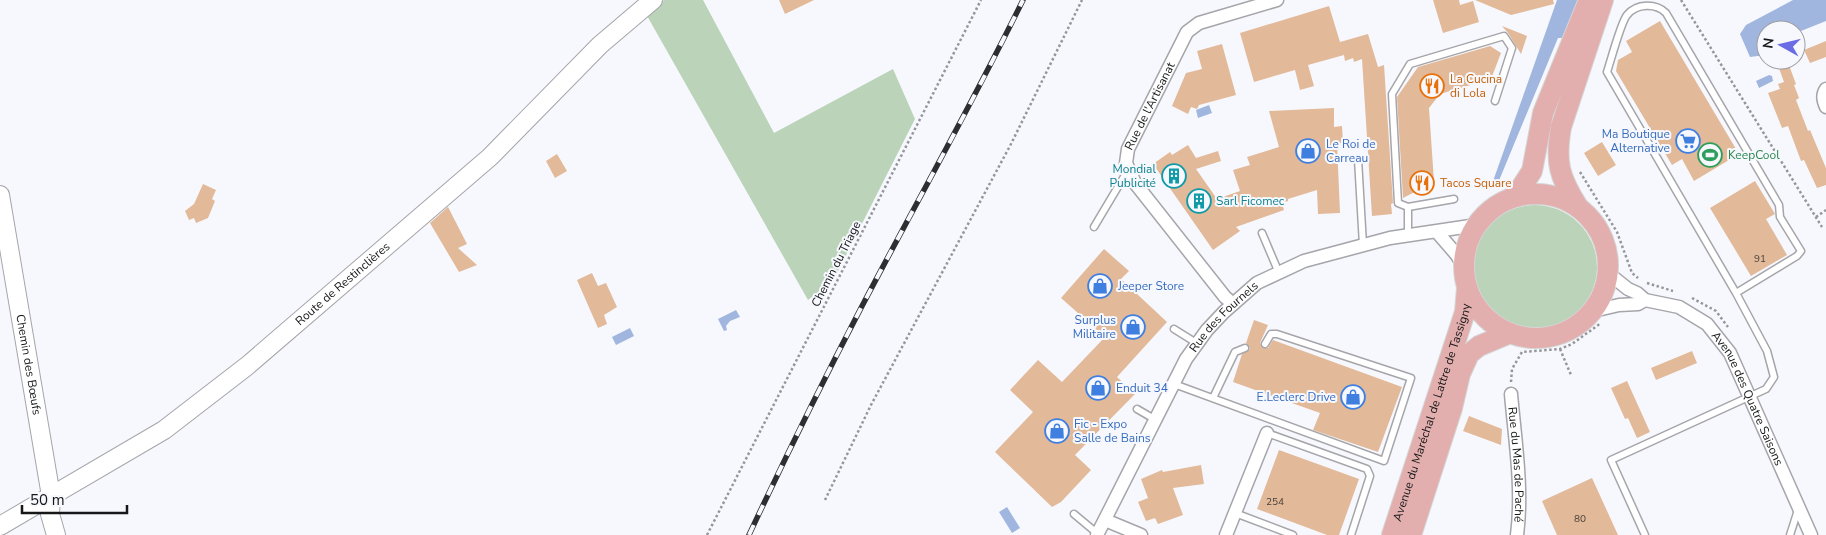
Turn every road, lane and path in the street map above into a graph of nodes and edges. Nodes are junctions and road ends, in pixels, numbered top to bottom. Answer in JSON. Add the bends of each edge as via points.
{"nodes":[{"id":1,"x":653,"y":0,"type":"edge"},
{"id":2,"x":981,"y":0,"type":"edge"},
{"id":3,"x":1082,"y":0,"type":"edge"},
{"id":4,"x":1277,"y":0,"type":"edge"},
{"id":5,"x":1589,"y":0,"type":"edge"},
{"id":6,"x":1603,"y":0,"type":"edge"},
{"id":7,"x":1682,"y":0,"type":"edge"},
{"id":8,"x":1826,"y":89,"type":"edge"},
{"id":9,"x":1495,"y":101,"type":"dead end"},
{"id":10,"x":1826,"y":107,"type":"edge"},
{"id":11,"x":1358,"y":159,"type":"dead end"},
{"id":12,"x":1577,"y":167,"type":"dead end"},
{"id":13,"x":1129,"y":169,"type":"junction"},
{"id":14,"x":0,"y":195,"type":"edge"},
{"id":15,"x":1512,"y":198,"type":"junction"},
{"id":16,"x":1454,"y":199,"type":"dead end"},
{"id":17,"x":1408,"y":207,"type":"junction"},
{"id":18,"x":1578,"y":207,"type":"junction"},
{"id":19,"x":1826,"y":210,"type":"edge"},
{"id":20,"x":1816,"y":216,"type":"junction"},
{"id":21,"x":1477,"y":225,"type":"junction"},
{"id":22,"x":1094,"y":227,"type":"dead end"},
{"id":23,"x":1822,"y":227,"type":"dead end"},
{"id":24,"x":1437,"y":232,"type":"junction"},
{"id":25,"x":1262,"y":233,"type":"dead end"},
{"id":26,"x":1408,"y":236,"type":"junction"},
{"id":27,"x":1363,"y":245,"type":"junction"},
{"id":28,"x":5,"y":250,"type":"edge"},
{"id":29,"x":1464,"y":266,"type":"junction"},
{"id":30,"x":1279,"y":273,"type":"junction"},
{"id":31,"x":1608,"y":273,"type":"junction"},
{"id":32,"x":1632,"y":273,"type":"junction"},
{"id":33,"x":1467,"y":288,"type":"junction"},
{"id":34,"x":1628,"y":289,"type":"junction"},
{"id":35,"x":1678,"y":293,"type":"dead end"},
{"id":36,"x":1736,"y":293,"type":"junction"},
{"id":37,"x":1687,"y":295,"type":"dead end"},
{"id":38,"x":1645,"y":300,"type":"junction"},
{"id":39,"x":1232,"y":304,"type":"junction"},
{"id":40,"x":1598,"y":317,"type":"junction"},
{"id":41,"x":1174,"y":329,"type":"dead end"},
{"id":42,"x":1732,"y":332,"type":"dead end"},
{"id":43,"x":1510,"y":333,"type":"junction"},
{"id":44,"x":1198,"y":344,"type":"junction"},
{"id":45,"x":1266,"y":344,"type":"dead end"},
{"id":46,"x":1245,"y":348,"type":"dead end"},
{"id":47,"x":1560,"y":349,"type":"junction"},
{"id":48,"x":1571,"y":375,"type":"dead end"},
{"id":49,"x":1174,"y":384,"type":"junction"},
{"id":50,"x":1511,"y":394,"type":"joint"},
{"id":51,"x":1750,"y":397,"type":"junction"},
{"id":52,"x":1213,"y":398,"type":"junction"},
{"id":53,"x":1137,"y":409,"type":"dead end"},
{"id":54,"x":1156,"y":420,"type":"junction"},
{"id":55,"x":1267,"y":433,"type":"joint"},
{"id":56,"x":51,"y":496,"type":"junction"},
{"id":57,"x":825,"y":500,"type":"dead end"},
{"id":58,"x":1798,"y":506,"type":"junction"},
{"id":59,"x":1234,"y":513,"type":"junction"},
{"id":60,"x":1074,"y":514,"type":"dead end"},
{"id":61,"x":1105,"y":520,"type":"junction"},
{"id":62,"x":0,"y":526,"type":"edge"},
{"id":63,"x":1097,"y":534,"type":"edge"},
{"id":64,"x":56,"y":535,"type":"edge"},
{"id":65,"x":707,"y":535,"type":"edge"},
{"id":66,"x":1141,"y":535,"type":"edge"},
{"id":67,"x":1226,"y":535,"type":"edge"},
{"id":68,"x":1292,"y":535,"type":"edge"},
{"id":69,"x":1351,"y":535,"type":"edge"},
{"id":70,"x":1392,"y":535,"type":"edge"},
{"id":71,"x":1411,"y":535,"type":"edge"},
{"id":72,"x":1516,"y":535,"type":"edge"},
{"id":73,"x":1645,"y":535,"type":"edge"},
{"id":74,"x":1790,"y":535,"type":"edge"},
{"id":75,"x":1811,"y":535,"type":"edge"}],
"edges":[{"from":1,"to":56,"type":"street","name":"Route de Restinclières","via":[[600,45],[490,157],[247,366],[164,430]]},
{"from":2,"to":65,"type":"path","name":"Chemin du Triage"},
{"from":3,"to":57,"type":"path","via":[[1011,144],[871,405]]},
{"from":4,"to":13,"type":"street","name":"Rue de l'Artisanat","via":[[1199,23],[1187,32],[1128,149],[1126,163]]},
{"from":5,"to":15,"type":"main road","via":[[1542,113],[1532,171]]},
{"from":6,"to":18,"type":"main road","via":[[1557,148],[1561,174]]},
{"from":7,"to":20,"type":"path"},
{"from":8,"to":10,"type":"street","via":[[1823,93]]},
{"from":9,"to":17,"type":"lane","via":[[1512,48],[1504,36],[1410,64],[1392,94],[1398,203]]},
{"from":11,"to":27,"type":"lane"},
{"from":12,"to":32,"type":"path","via":[[1617,232]]},
{"from":13,"to":22,"type":"lane"},
{"from":13,"to":39,"type":"street","name":"Rue de l'Artisanat","via":[[1135,183]]},
{"from":14,"to":28,"type":"street","name":"Chemin des Bœufs"},
{"from":15,"to":18,"type":"main road","via":[[1546,194]]},
{"from":15,"to":21,"type":"main road","via":[[1493,208]]},
{"from":16,"to":17,"type":"lane"},
{"from":17,"to":26,"type":"lane"},
{"from":18,"to":31,"type":"main road","via":[[1602,236]]},
{"from":19,"to":20,"type":"path"},
{"from":20,"to":23,"type":"path"},
{"from":21,"to":24,"type":"street","name":"Rue des Fournels"},
{"from":21,"to":29,"type":"main road","via":[[1468,245]]},
{"from":24,"to":26,"type":"street","name":"Rue des Fournels"},
{"from":24,"to":29,"type":"street"},
{"from":25,"to":30,"type":"lane"},
{"from":26,"to":27,"type":"street","name":"Rue des Fournels"},
{"from":27,"to":30,"type":"street","name":"Rue des Fournels","via":[[1304,261]]},
{"from":28,"to":56,"type":"street","name":"Chemin des Bœufs"},
{"from":29,"to":33,"type":"main road"},
{"from":30,"to":39,"type":"street","name":"Rue des Fournels","via":[[1257,283]]},
{"from":31,"to":34,"type":"street","name":"Avenue des Quatre Saisons"},
{"from":31,"to":40,"type":"main road"},
{"from":32,"to":34,"type":"path"},
{"from":32,"to":35,"type":"path","via":[[1643,282]]},
{"from":33,"to":43,"type":"main road","via":[[1480,311]]},
{"from":33,"to":70,"type":"main road","name":"Avenue du Maréchal de Lattre de Tassigny","via":[[1465,312]]},
{"from":34,"to":38,"type":"street","name":"Avenue des Quatre Saisons"},
{"from":36,"to":36,"type":"lane","via":[[1607,72],[1627,16],[1634,9],[1648,5],[1660,7],[1666,13],[1779,205],[1780,217],[1801,251]]},
{"from":36,"to":51,"type":"lane","via":[[1767,351],[1774,377],[1766,389]]},
{"from":37,"to":42,"type":"path","via":[[1716,311]]},
{"from":38,"to":40,"type":"street","name":"Avenue des Quatre Saisons","via":[[1638,304],[1619,305]]},
{"from":38,"to":51,"type":"street","name":"Avenue des Quatre Saisons","via":[[1679,306],[1707,324],[1730,353]]},
{"from":39,"to":44,"type":"street","name":"Rue des Fournels"},
{"from":40,"to":43,"type":"main road","via":[[1555,336],[1525,337]]},
{"from":40,"to":47,"type":"path","via":[[1572,344]]},
{"from":41,"to":44,"type":"lane"},
{"from":43,"to":71,"type":"main road","name":"Avenue du Maréchal de Lattre de Tassigny","via":[[1479,346],[1469,354]]},
{"from":44,"to":49,"type":"street","name":"Rue des Fournels","via":[[1186,359]]},
{"from":45,"to":52,"type":"lane","via":[[1271,334],[1277,334],[1411,378],[1384,461]]},
{"from":46,"to":52,"type":"lane","via":[[1235,352]]},
{"from":47,"to":48,"type":"path"},
{"from":47,"to":50,"type":"path","via":[[1522,352],[1512,369]]},
{"from":49,"to":52,"type":"lane"},
{"from":49,"to":54,"type":"street","name":"Rue des Fournels"},
{"from":50,"to":72,"type":"street","name":"Rue du Mas de Paché","via":[[1518,478]]},
{"from":51,"to":58,"type":"street","name":"Avenue des Quatre Saisons"},
{"from":51,"to":73,"type":"lane","via":[[1611,460]]},
{"from":53,"to":54,"type":"lane"},
{"from":54,"to":61,"type":"street","name":"Rue des Fournels"},
{"from":55,"to":59,"type":"street"},
{"from":55,"to":69,"type":"lane","via":[[1367,469],[1370,476]]},
{"from":56,"to":62,"type":"street","name":"Route de Restinclières"},
{"from":56,"to":64,"type":"street","name":"Chemin des Bœufs","via":[[50,514]]},
{"from":58,"to":74,"type":"lane"},
{"from":58,"to":75,"type":"street","name":"Avenue des Quatre Saisons"},
{"from":59,"to":67,"type":"street"},
{"from":59,"to":68,"type":"lane"},
{"from":60,"to":63,"type":"lane"},
{"from":61,"to":63,"type":"street","name":"Rue des Fournels"},
{"from":61,"to":66,"type":"street"}]}
